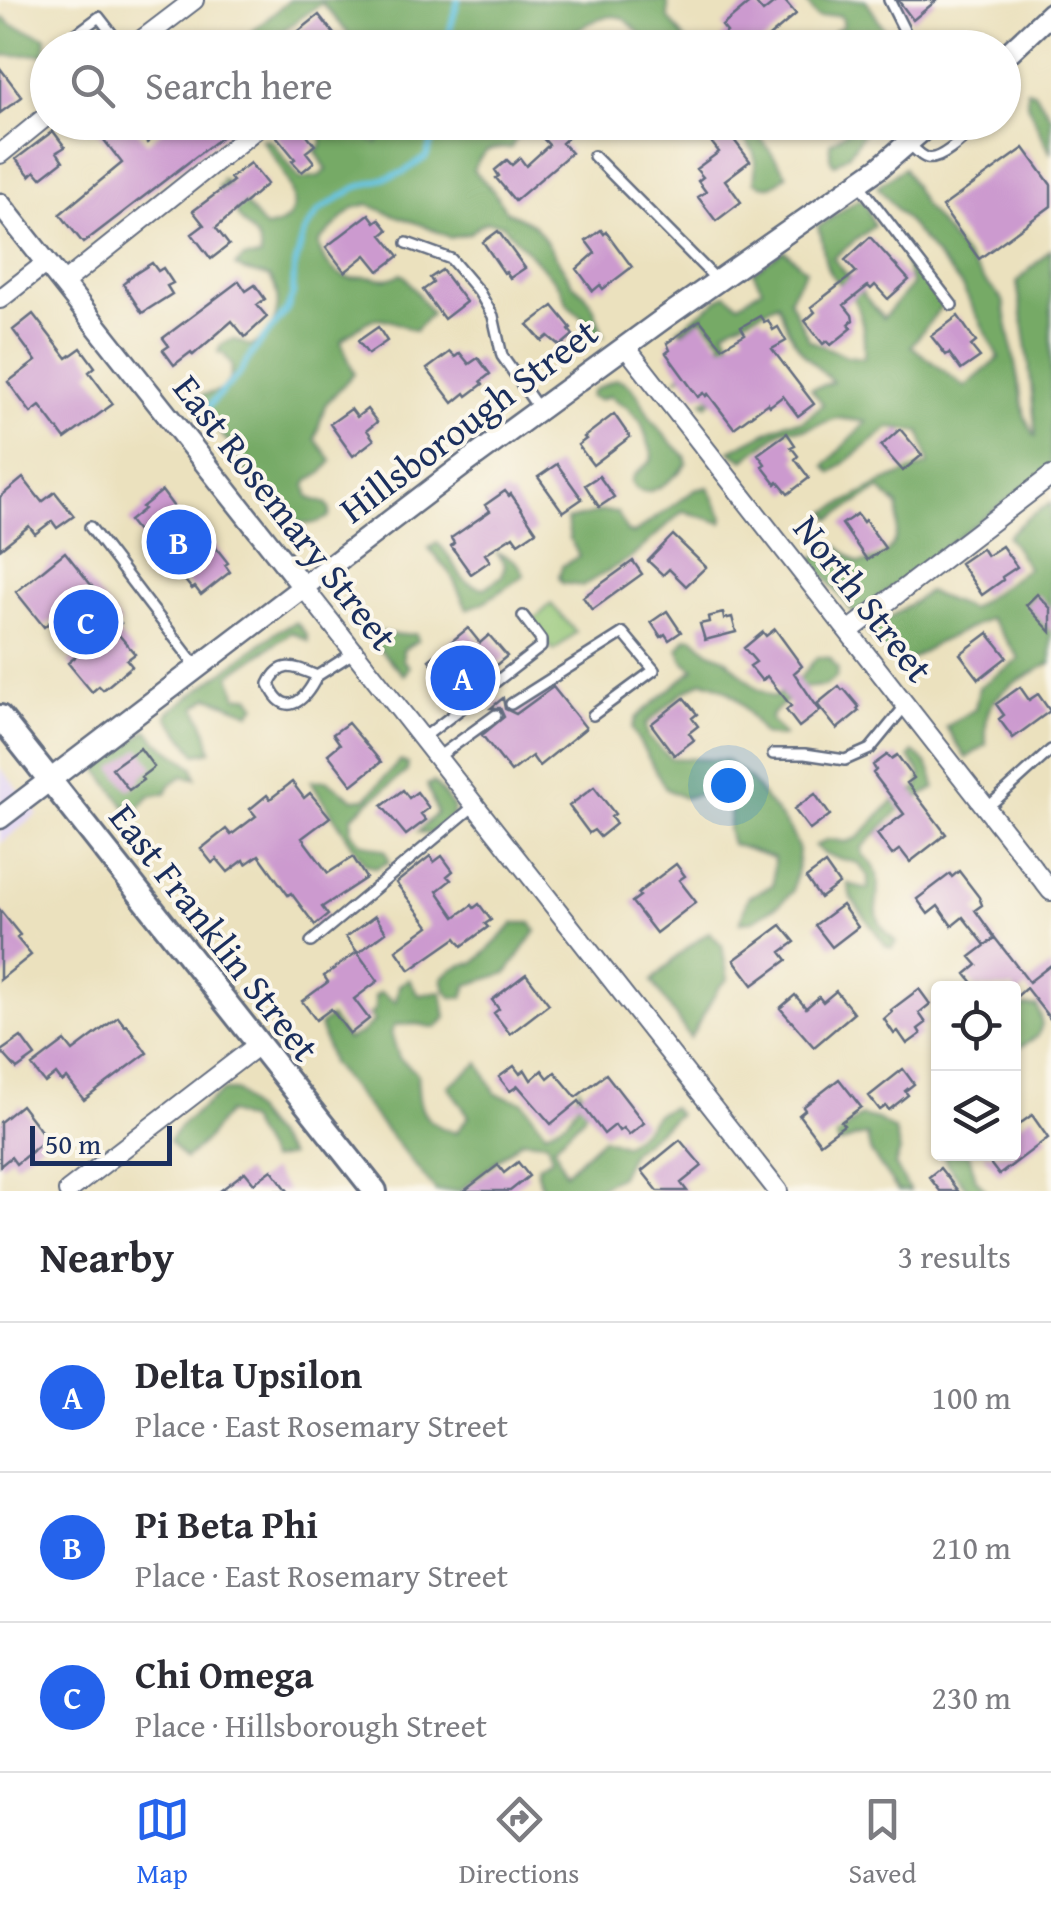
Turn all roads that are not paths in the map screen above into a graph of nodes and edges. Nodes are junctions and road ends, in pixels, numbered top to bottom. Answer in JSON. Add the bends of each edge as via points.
{"nodes":[{"id":1,"x":194,"y":0,"type":"edge"},
{"id":2,"x":889,"y":0,"type":"edge"},
{"id":3,"x":1051,"y":14,"type":"edge"},
{"id":4,"x":81,"y":30,"type":"edge"},
{"id":5,"x":108,"y":30,"type":"edge"},
{"id":6,"x":155,"y":30,"type":"edge"},
{"id":7,"x":904,"y":30,"type":"edge"},
{"id":8,"x":1021,"y":41,"type":"edge"},
{"id":9,"x":30,"y":130,"type":"edge"},
{"id":10,"x":243,"y":140,"type":"edge"},
{"id":11,"x":911,"y":140,"type":"edge"},
{"id":12,"x":960,"y":140,"type":"edge"},
{"id":13,"x":908,"y":143,"type":"junction"},
{"id":14,"x":0,"y":154,"type":"edge"},
{"id":15,"x":594,"y":156,"type":"dead end"},
{"id":16,"x":858,"y":182,"type":"junction"},
{"id":17,"x":0,"y":204,"type":"edge"},
{"id":18,"x":407,"y":242,"type":"dead end"},
{"id":19,"x":46,"y":263,"type":"junction"},
{"id":20,"x":717,"y":280,"type":"junction"},
{"id":21,"x":62,"y":284,"type":"junction"},
{"id":22,"x":0,"y":299,"type":"edge"},
{"id":23,"x":952,"y":305,"type":"dead end"},
{"id":24,"x":625,"y":346,"type":"junction"},
{"id":25,"x":539,"y":409,"type":"junction"},
{"id":26,"x":1051,"y":476,"type":"edge"},
{"id":27,"x":90,"y":527,"type":"dead end"},
{"id":28,"x":304,"y":588,"type":"junction"},
{"id":29,"x":524,"y":616,"type":"dead end"},
{"id":30,"x":849,"y":631,"type":"junction"},
{"id":31,"x":353,"y":653,"type":"junction"},
{"id":32,"x":198,"y":668,"type":"junction"},
{"id":33,"x":317,"y":676,"type":"junction"},
{"id":34,"x":511,"y":704,"type":"dead end"},
{"id":35,"x":906,"y":705,"type":"junction"},
{"id":36,"x":496,"y":715,"type":"dead end"},
{"id":37,"x":593,"y":715,"type":"dead end"},
{"id":38,"x":0,"y":717,"type":"edge"},
{"id":39,"x":421,"y":740,"type":"junction"},
{"id":40,"x":1051,"y":750,"type":"edge"},
{"id":41,"x":774,"y":754,"type":"dead end"},
{"id":42,"x":436,"y":758,"type":"junction"},
{"id":43,"x":50,"y":780,"type":"junction"},
{"id":44,"x":474,"y":806,"type":"junction"},
{"id":45,"x":986,"y":808,"type":"junction"},
{"id":46,"x":0,"y":818,"type":"edge"},
{"id":47,"x":1051,"y":891,"type":"edge"},
{"id":48,"x":311,"y":942,"type":"dead end"},
{"id":49,"x":259,"y":1044,"type":"junction"},
{"id":50,"x":68,"y":1191,"type":"edge"},
{"id":51,"x":375,"y":1191,"type":"edge"},
{"id":52,"x":778,"y":1191,"type":"edge"}],
"edges":[{"from":1,"to":6,"type":"street"},
{"from":2,"to":7,"type":"lane"},
{"from":3,"to":8,"type":"street"},
{"from":4,"to":5,"type":"lane","via":[[98,17]]},
{"from":9,"to":14,"type":"street"},
{"from":10,"to":21,"type":"street"},
{"from":11,"to":13,"type":"street","name":"Hillsborough Street"},
{"from":12,"to":13,"type":"lane","via":[[932,160]]},
{"from":13,"to":16,"type":"street","name":"Hillsborough Street"},
{"from":15,"to":20,"type":"lane"},
{"from":16,"to":20,"type":"street","name":"Hillsborough Street"},
{"from":16,"to":23,"type":"lane"},
{"from":17,"to":19,"type":"street","name":"East Rosemary Street"},
{"from":18,"to":25,"type":"lane","via":[[451,258],[479,292],[493,316],[502,356]]},
{"from":19,"to":21,"type":"street","name":"East Rosemary Street"},
{"from":19,"to":22,"type":"street"},
{"from":20,"to":24,"type":"street","name":"Hillsborough Street"},
{"from":21,"to":28,"type":"street","name":"East Rosemary Street"},
{"from":24,"to":25,"type":"street","name":"Hillsborough Street"},
{"from":24,"to":30,"type":"street","name":"North Street"},
{"from":25,"to":28,"type":"street","name":"Hillsborough Street"},
{"from":26,"to":30,"type":"street"},
{"from":27,"to":32,"type":"lane"},
{"from":28,"to":31,"type":"street","name":"East Rosemary Street"},
{"from":28,"to":32,"type":"street","name":"Hillsborough Street"},
{"from":29,"to":39,"type":"lane","via":[[540,647]]},
{"from":30,"to":35,"type":"street","name":"North Street"},
{"from":31,"to":33,"type":"lane"},
{"from":31,"to":39,"type":"street","name":"East Rosemary Street"},
{"from":32,"to":43,"type":"street","name":"Hillsborough Street"},
{"from":33,"to":33,"type":"lane","via":[[288,666],[269,684],[289,705],[310,691]]},
{"from":34,"to":37,"type":"lane","via":[[623,632],[654,670]]},
{"from":35,"to":41,"type":"lane","via":[[870,749],[845,760]]},
{"from":35,"to":45,"type":"street","name":"North Street"},
{"from":36,"to":42,"type":"lane"},
{"from":38,"to":43,"type":"main road","name":"East Franklin Street"},
{"from":39,"to":42,"type":"street","name":"East Rosemary Street"},
{"from":40,"to":45,"type":"lane"},
{"from":42,"to":44,"type":"street","name":"East Rosemary Street"},
{"from":43,"to":46,"type":"street","name":"Hillsborough Street"},
{"from":43,"to":49,"type":"main road","name":"East Franklin Street"},
{"from":44,"to":48,"type":"lane"},
{"from":44,"to":52,"type":"street","name":"East Rosemary Street"},
{"from":45,"to":47,"type":"street","name":"North Street"},
{"from":49,"to":50,"type":"street"},
{"from":49,"to":51,"type":"main road","name":"East Franklin Street"}]}
